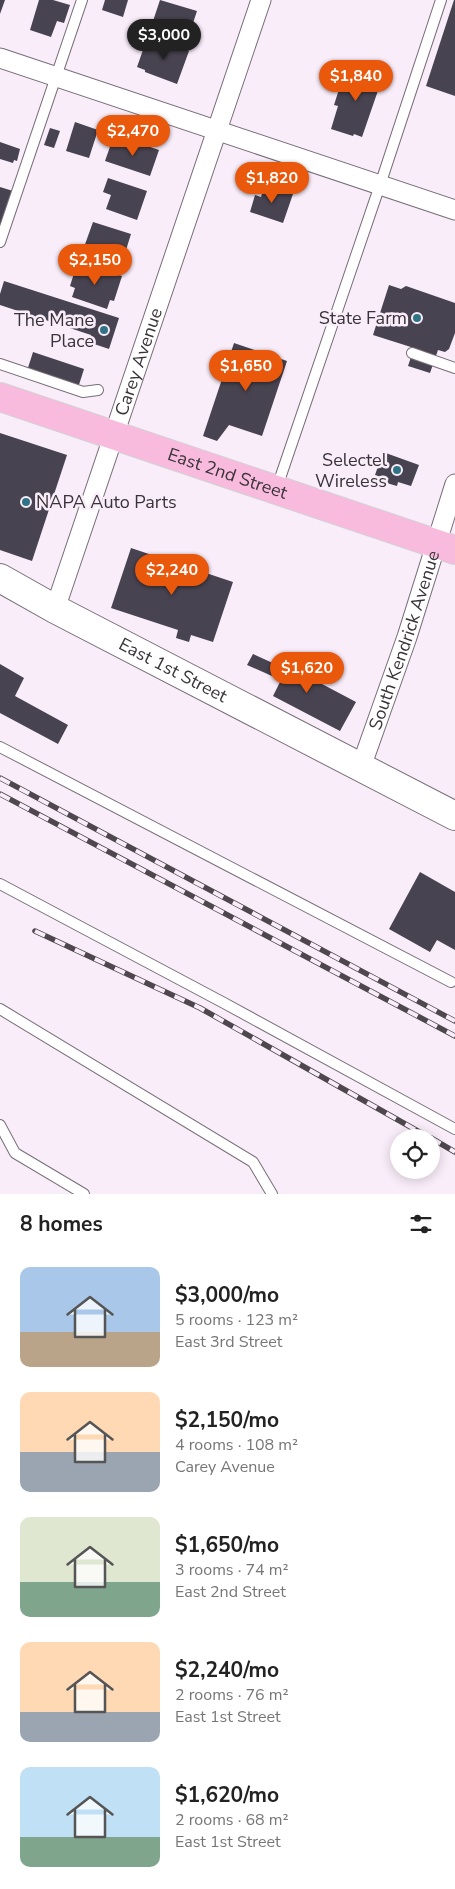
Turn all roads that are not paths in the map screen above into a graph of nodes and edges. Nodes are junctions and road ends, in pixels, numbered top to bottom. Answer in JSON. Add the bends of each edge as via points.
{"nodes":[{"id":1,"x":82,"y":0,"type":"edge"},
{"id":2,"x":261,"y":0,"type":"edge"},
{"id":3,"x":441,"y":0,"type":"edge"},
{"id":4,"x":0,"y":58,"type":"edge"},
{"id":5,"x":56,"y":77,"type":"junction"},
{"id":6,"x":217,"y":131,"type":"junction"},
{"id":7,"x":380,"y":185,"type":"junction"},
{"id":8,"x":455,"y":210,"type":"edge"},
{"id":9,"x":0,"y":242,"type":"edge"},
{"id":10,"x":412,"y":353,"type":"dead end"},
{"id":11,"x":0,"y":364,"type":"edge"},
{"id":12,"x":455,"y":368,"type":"edge"},
{"id":13,"x":98,"y":390,"type":"dead end"},
{"id":14,"x":0,"y":397,"type":"edge"},
{"id":15,"x":113,"y":436,"type":"junction"},
{"id":16,"x":455,"y":484,"type":"edge"},
{"id":17,"x":276,"y":491,"type":"junction"},
{"id":18,"x":445,"y":547,"type":"edge"},
{"id":19,"x":0,"y":578,"type":"edge"},
{"id":20,"x":55,"y":609,"type":"junction"},
{"id":21,"x":0,"y":747,"type":"edge"},
{"id":22,"x":361,"y":767,"type":"junction"},
{"id":23,"x":455,"y":816,"type":"edge"},
{"id":24,"x":0,"y":884,"type":"edge"},
{"id":25,"x":451,"y":982,"type":"dead end"},
{"id":26,"x":0,"y":1009,"type":"edge"},
{"id":27,"x":0,"y":1125,"type":"edge"},
{"id":28,"x":455,"y":1129,"type":"edge"},
{"id":29,"x":84,"y":1194,"type":"edge"},
{"id":30,"x":272,"y":1194,"type":"edge"}],
"edges":[{"from":1,"to":5,"type":"lane"},
{"from":2,"to":6,"type":"street","name":"Carey Avenue"},
{"from":3,"to":7,"type":"lane"},
{"from":4,"to":5,"type":"street"},
{"from":5,"to":6,"type":"street"},
{"from":5,"to":9,"type":"lane"},
{"from":6,"to":7,"type":"street"},
{"from":6,"to":15,"type":"street","name":"Carey Avenue"},
{"from":7,"to":8,"type":"street"},
{"from":7,"to":17,"type":"lane"},
{"from":10,"to":12,"type":"lane"},
{"from":11,"to":13,"type":"lane","via":[[83,392]]},
{"from":14,"to":15,"type":"main road","name":"East 2nd Street"},
{"from":15,"to":17,"type":"main road","name":"East 2nd Street"},
{"from":15,"to":20,"type":"street","name":"Carey Avenue"},
{"from":16,"to":18,"type":"street","name":"South Kendrick Avenue"},
{"from":17,"to":18,"type":"main road","name":"East 2nd Street"},
{"from":18,"to":22,"type":"street","name":"South Kendrick Avenue","via":[[407,637]]},
{"from":19,"to":20,"type":"street","name":"East 1st Street"},
{"from":20,"to":22,"type":"street","name":"East 1st Street"},
{"from":21,"to":25,"type":"lane"},
{"from":22,"to":23,"type":"street","name":"East 1st Street"},
{"from":24,"to":28,"type":"lane"},
{"from":26,"to":30,"type":"lane","via":[[253,1162]]},
{"from":27,"to":29,"type":"lane","via":[[15,1153]]}]}
